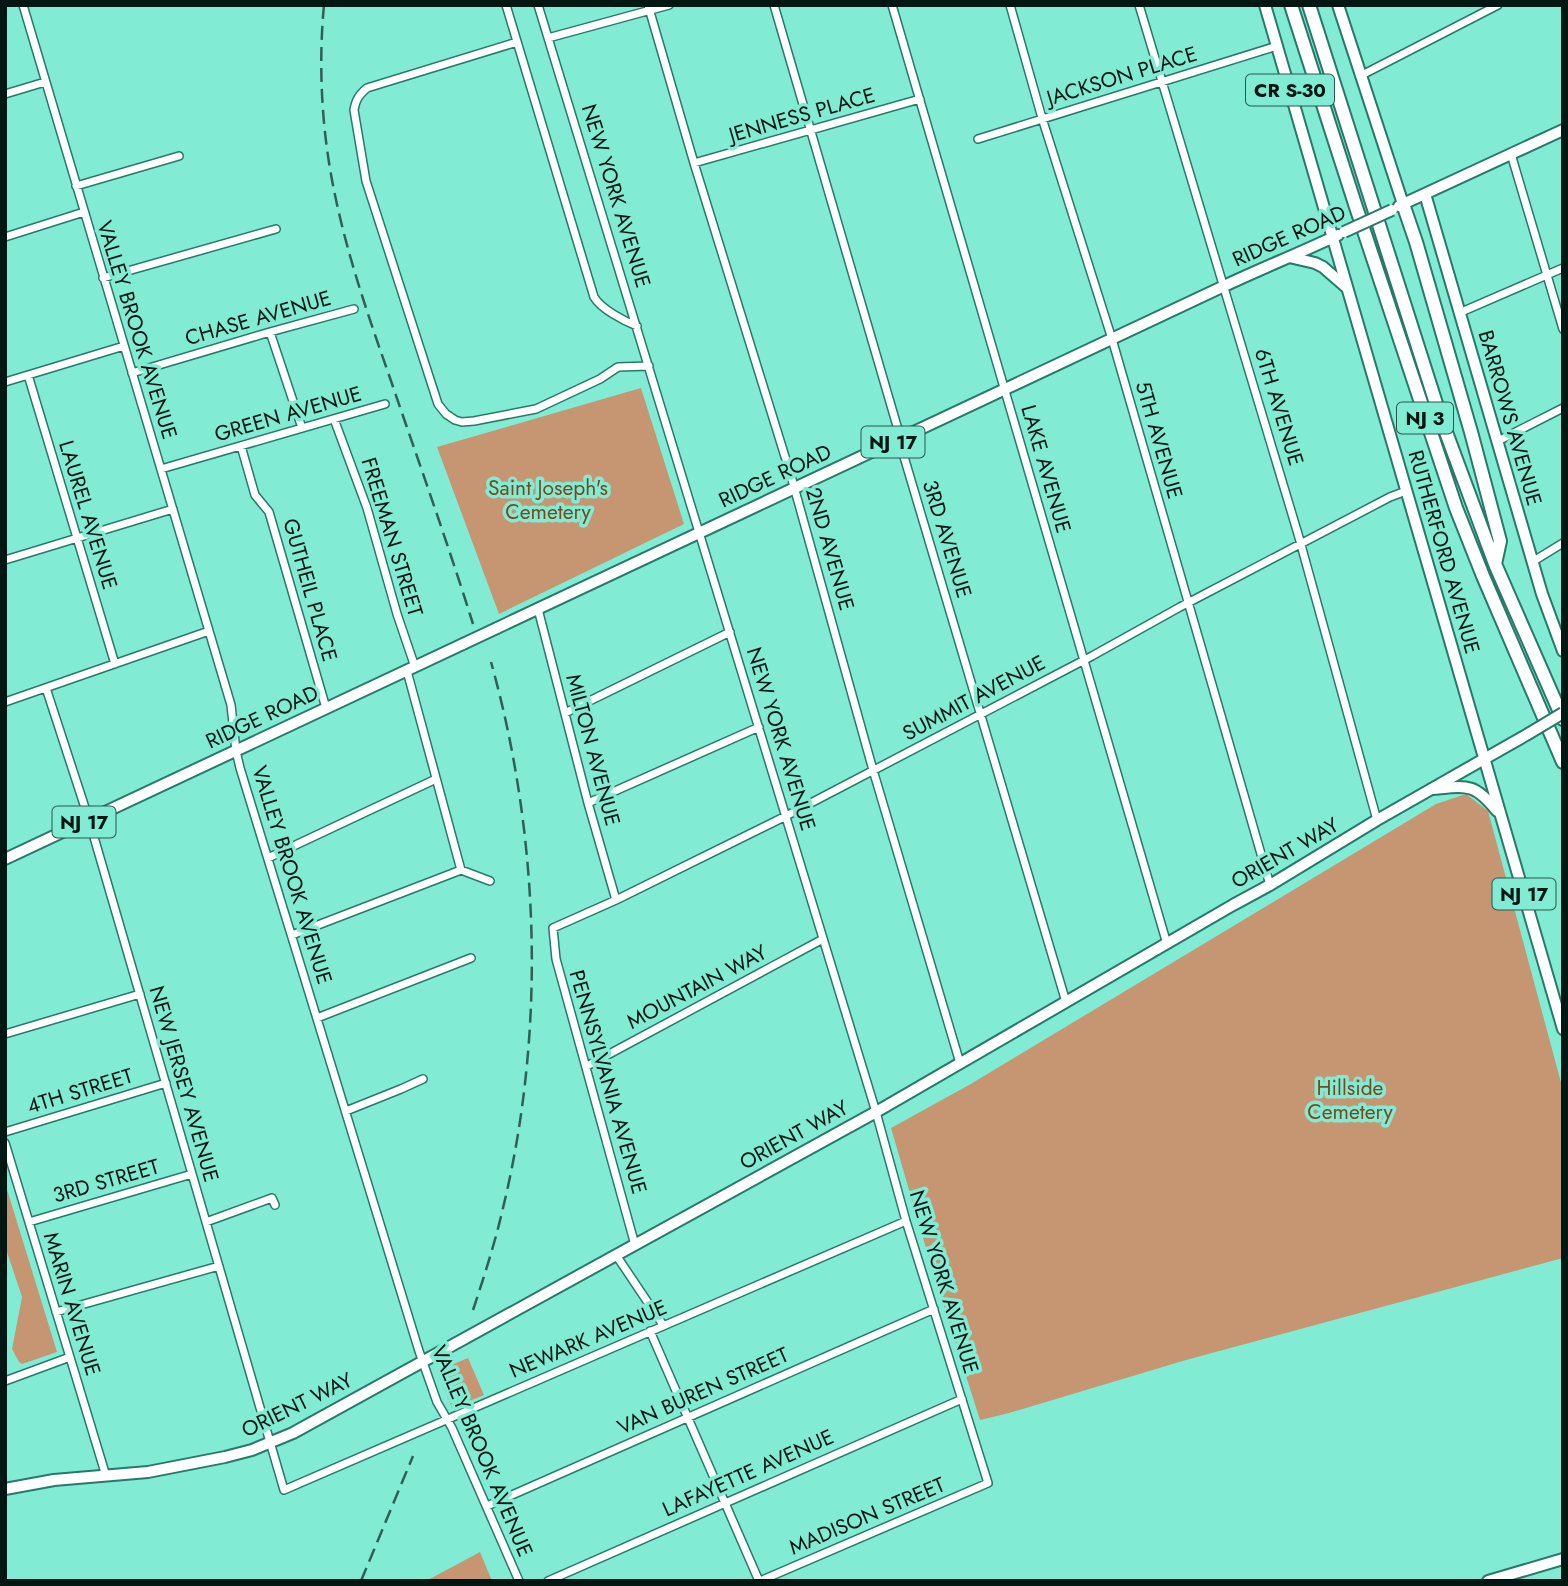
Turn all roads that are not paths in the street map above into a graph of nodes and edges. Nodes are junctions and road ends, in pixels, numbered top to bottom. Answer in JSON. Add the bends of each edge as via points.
{"nodes":[{"id":1,"x":23,"y":5,"type":"edge"},
{"id":2,"x":506,"y":5,"type":"edge"},
{"id":3,"x":538,"y":5,"type":"edge"},
{"id":4,"x":668,"y":5,"type":"edge"},
{"id":5,"x":774,"y":5,"type":"edge"},
{"id":6,"x":892,"y":5,"type":"edge"},
{"id":7,"x":1010,"y":5,"type":"edge"},
{"id":8,"x":1139,"y":5,"type":"edge"},
{"id":9,"x":1265,"y":5,"type":"edge"},
{"id":10,"x":1291,"y":5,"type":"edge"},
{"id":11,"x":1308,"y":5,"type":"edge"},
{"id":12,"x":1338,"y":5,"type":"edge"},
{"id":13,"x":1498,"y":5,"type":"edge"},
{"id":14,"x":649,"y":8,"type":"edge"},
{"id":15,"x":548,"y":38,"type":"junction"},
{"id":16,"x":517,"y":42,"type":"junction"},
{"id":17,"x":1277,"y":46,"type":"junction"},
{"id":18,"x":1360,"y":76,"type":"junction"},
{"id":19,"x":45,"y":82,"type":"junction"},
{"id":20,"x":1161,"y":82,"type":"junction"},
{"id":21,"x":5,"y":94,"type":"edge"},
{"id":22,"x":920,"y":99,"type":"junction"},
{"id":23,"x":1042,"y":118,"type":"junction"},
{"id":24,"x":1563,"y":130,"type":"edge"},
{"id":25,"x":809,"y":131,"type":"junction"},
{"id":26,"x":978,"y":139,"type":"dead end"},
{"id":27,"x":1511,"y":154,"type":"junction"},
{"id":28,"x":179,"y":156,"type":"dead end"},
{"id":29,"x":694,"y":163,"type":"junction"},
{"id":30,"x":76,"y":186,"type":"junction"},
{"id":31,"x":1425,"y":194,"type":"junction"},
{"id":32,"x":1397,"y":207,"type":"junction"},
{"id":33,"x":84,"y":212,"type":"junction"},
{"id":34,"x":276,"y":229,"type":"dead end"},
{"id":35,"x":5,"y":237,"type":"edge"},
{"id":36,"x":1333,"y":238,"type":"junction"},
{"id":37,"x":1289,"y":257,"type":"junction"},
{"id":38,"x":1563,"y":268,"type":"edge"},
{"id":39,"x":1547,"y":275,"type":"junction"},
{"id":40,"x":103,"y":278,"type":"junction"},
{"id":41,"x":1225,"y":286,"type":"junction"},
{"id":42,"x":1348,"y":289,"type":"junction"},
{"id":43,"x":354,"y":309,"type":"dead end"},
{"id":44,"x":1459,"y":313,"type":"junction"},
{"id":45,"x":637,"y":326,"type":"junction"},
{"id":46,"x":1563,"y":329,"type":"edge"},
{"id":47,"x":270,"y":332,"type":"junction"},
{"id":48,"x":1112,"y":339,"type":"junction"},
{"id":49,"x":124,"y":346,"type":"junction"},
{"id":50,"x":649,"y":366,"type":"junction"},
{"id":51,"x":132,"y":373,"type":"junction"},
{"id":52,"x":28,"y":375,"type":"junction"},
{"id":53,"x":5,"y":382,"type":"edge"},
{"id":54,"x":1005,"y":388,"type":"junction"},
{"id":55,"x":385,"y":404,"type":"dead end"},
{"id":56,"x":1563,"y":408,"type":"edge"},
{"id":57,"x":334,"y":419,"type":"junction"},
{"id":58,"x":302,"y":428,"type":"junction"},
{"id":59,"x":900,"y":438,"type":"junction"},
{"id":60,"x":1498,"y":441,"type":"junction"},
{"id":61,"x":241,"y":446,"type":"junction"},
{"id":62,"x":161,"y":469,"type":"junction"},
{"id":63,"x":795,"y":488,"type":"junction"},
{"id":64,"x":1406,"y":491,"type":"junction"},
{"id":65,"x":173,"y":509,"type":"junction"},
{"id":66,"x":700,"y":532,"type":"junction"},
{"id":67,"x":77,"y":538,"type":"junction"},
{"id":68,"x":1301,"y":542,"type":"junction"},
{"id":69,"x":1563,"y":543,"type":"edge"},
{"id":70,"x":5,"y":560,"type":"edge"},
{"id":71,"x":1532,"y":562,"type":"junction"},
{"id":72,"x":1495,"y":565,"type":"junction"},
{"id":73,"x":1188,"y":603,"type":"junction"},
{"id":74,"x":538,"y":609,"type":"junction"},
{"id":75,"x":209,"y":631,"type":"junction"},
{"id":76,"x":730,"y":632,"type":"junction"},
{"id":77,"x":1563,"y":651,"type":"edge"},
{"id":78,"x":1084,"y":660,"type":"junction"},
{"id":79,"x":115,"y":664,"type":"junction"},
{"id":80,"x":411,"y":669,"type":"junction"},
{"id":81,"x":46,"y":688,"type":"junction"},
{"id":82,"x":5,"y":702,"type":"edge"},
{"id":83,"x":326,"y":708,"type":"junction"},
{"id":84,"x":565,"y":713,"type":"junction"},
{"id":85,"x":1563,"y":713,"type":"edge"},
{"id":86,"x":981,"y":714,"type":"junction"},
{"id":87,"x":1563,"y":719,"type":"edge"},
{"id":88,"x":759,"y":727,"type":"junction"},
{"id":89,"x":236,"y":751,"type":"junction"},
{"id":90,"x":1484,"y":759,"type":"junction"},
{"id":91,"x":1563,"y":762,"type":"edge"},
{"id":92,"x":873,"y":770,"type":"junction"},
{"id":93,"x":436,"y":779,"type":"junction"},
{"id":94,"x":1432,"y":789,"type":"junction"},
{"id":95,"x":588,"y":803,"type":"junction"},
{"id":96,"x":786,"y":816,"type":"junction"},
{"id":97,"x":1501,"y":816,"type":"junction"},
{"id":98,"x":89,"y":820,"type":"junction"},
{"id":99,"x":1377,"y":820,"type":"junction"},
{"id":100,"x":5,"y":859,"type":"edge"},
{"id":101,"x":268,"y":859,"type":"junction"},
{"id":102,"x":461,"y":870,"type":"junction"},
{"id":103,"x":490,"y":881,"type":"dead end"},
{"id":104,"x":1270,"y":886,"type":"junction"},
{"id":105,"x":616,"y":900,"type":"junction"},
{"id":106,"x":553,"y":928,"type":"joint"},
{"id":107,"x":292,"y":935,"type":"junction"},
{"id":108,"x":823,"y":939,"type":"junction"},
{"id":109,"x":1167,"y":944,"type":"junction"},
{"id":110,"x":471,"y":958,"type":"dead end"},
{"id":111,"x":139,"y":994,"type":"junction"},
{"id":112,"x":1066,"y":1002,"type":"junction"},
{"id":113,"x":317,"y":1018,"type":"junction"},
{"id":114,"x":1563,"y":1029,"type":"edge"},
{"id":115,"x":5,"y":1034,"type":"edge"},
{"id":116,"x":960,"y":1063,"type":"junction"},
{"id":117,"x":587,"y":1066,"type":"junction"},
{"id":118,"x":423,"y":1079,"type":"dead end"},
{"id":119,"x":166,"y":1083,"type":"junction"},
{"id":120,"x":346,"y":1111,"type":"junction"},
{"id":121,"x":876,"y":1112,"type":"junction"},
{"id":122,"x":5,"y":1132,"type":"edge"},
{"id":123,"x":5,"y":1143,"type":"edge"},
{"id":124,"x":192,"y":1174,"type":"junction"},
{"id":125,"x":275,"y":1205,"type":"dead end"},
{"id":126,"x":906,"y":1221,"type":"junction"},
{"id":127,"x":29,"y":1222,"type":"junction"},
{"id":128,"x":206,"y":1222,"type":"junction"},
{"id":129,"x":635,"y":1245,"type":"junction"},
{"id":130,"x":616,"y":1255,"type":"junction"},
{"id":131,"x":219,"y":1266,"type":"junction"},
{"id":132,"x":934,"y":1309,"type":"junction"},
{"id":133,"x":56,"y":1312,"type":"junction"},
{"id":134,"x":663,"y":1325,"type":"junction"},
{"id":135,"x":650,"y":1331,"type":"junction"},
{"id":136,"x":70,"y":1357,"type":"junction"},
{"id":137,"x":423,"y":1362,"type":"junction"},
{"id":138,"x":5,"y":1381,"type":"edge"},
{"id":139,"x":962,"y":1399,"type":"junction"},
{"id":140,"x":687,"y":1417,"type":"junction"},
{"id":141,"x":446,"y":1419,"type":"junction"},
{"id":142,"x":270,"y":1443,"type":"junction"},
{"id":143,"x":106,"y":1476,"type":"junction"},
{"id":144,"x":988,"y":1483,"type":"joint"},
{"id":145,"x":5,"y":1489,"type":"edge"},
{"id":146,"x":284,"y":1490,"type":"joint"},
{"id":147,"x":724,"y":1503,"type":"junction"},
{"id":148,"x":487,"y":1506,"type":"junction"},
{"id":149,"x":1563,"y":1559,"type":"edge"},
{"id":150,"x":519,"y":1581,"type":"edge"},
{"id":151,"x":548,"y":1581,"type":"edge"},
{"id":152,"x":760,"y":1581,"type":"edge"},
{"id":153,"x":1488,"y":1581,"type":"edge"}],
"edges":[{"from":1,"to":19,"type":"street","name":"VALLEY BROOK AVENUE"},
{"from":2,"to":16,"type":"street"},
{"from":3,"to":15,"type":"street","name":"NEW YORK AVENUE"},
{"from":4,"to":14,"type":"street"},
{"from":5,"to":25,"type":"street","name":"3RD AVENUE"},
{"from":6,"to":22,"type":"street","name":"LAKE AVENUE"},
{"from":7,"to":23,"type":"street","name":"5TH AVENUE"},
{"from":8,"to":20,"type":"street","name":"6TH AVENUE"},
{"from":9,"to":17,"type":"main road","name":"RUTHERFORD AVENUE","number":"CR S-30"},
{"from":10,"to":91,"type":"highway","number":"NJ 3","via":[[1456,508]]},
{"from":11,"to":72,"type":"highway","number":"NJ 3","via":[[1440,415]]},
{"from":12,"to":18,"type":"main road"},
{"from":13,"to":18,"type":"street"},
{"from":14,"to":15,"type":"street"},
{"from":14,"to":29,"type":"street","name":"2ND AVENUE"},
{"from":15,"to":45,"type":"street","name":"NEW YORK AVENUE"},
{"from":16,"to":45,"type":"street","via":[[594,297]]},
{"from":16,"to":50,"type":"street","via":[[367,88],[354,110],[366,181],[438,404],[454,420],[474,421],[536,409],[618,367]]},
{"from":17,"to":20,"type":"street","name":"JACKSON PLACE"},
{"from":17,"to":36,"type":"main road","name":"RUTHERFORD AVENUE","number":"CR S-30"},
{"from":18,"to":32,"type":"main road"},
{"from":19,"to":21,"type":"street"},
{"from":19,"to":30,"type":"street","name":"VALLEY BROOK AVENUE"},
{"from":20,"to":23,"type":"street","name":"JACKSON PLACE"},
{"from":20,"to":41,"type":"street","name":"6TH AVENUE"},
{"from":22,"to":25,"type":"street","name":"JENNESS PLACE"},
{"from":22,"to":54,"type":"street","name":"LAKE AVENUE"},
{"from":23,"to":26,"type":"street","name":"JACKSON PLACE"},
{"from":23,"to":48,"type":"street","name":"5TH AVENUE"},
{"from":24,"to":27,"type":"main road","name":"RIDGE ROAD"},
{"from":25,"to":29,"type":"street","name":"JENNESS PLACE"},
{"from":25,"to":59,"type":"street","name":"3RD AVENUE"},
{"from":27,"to":31,"type":"main road","name":"RIDGE ROAD"},
{"from":27,"to":39,"type":"street"},
{"from":28,"to":30,"type":"street"},
{"from":29,"to":63,"type":"street","name":"2ND AVENUE"},
{"from":30,"to":33,"type":"street","name":"VALLEY BROOK AVENUE"},
{"from":31,"to":32,"type":"main road","name":"RIDGE ROAD"},
{"from":31,"to":44,"type":"main road","name":"BARROWS AVENUE"},
{"from":32,"to":36,"type":"main road","name":"RIDGE ROAD","bridge":true},
{"from":32,"to":72,"type":"highway","via":[[1416,242],[1468,419],[1500,541]]},
{"from":33,"to":35,"type":"street"},
{"from":33,"to":40,"type":"street","name":"VALLEY BROOK AVENUE"},
{"from":34,"to":40,"type":"street"},
{"from":36,"to":37,"type":"main road","name":"RIDGE ROAD","number":"NJ 17"},
{"from":36,"to":42,"type":"main road","name":"RUTHERFORD AVENUE","number":"NJ 17"},
{"from":37,"to":41,"type":"main road","name":"RIDGE ROAD","number":"NJ 17"},
{"from":37,"to":42,"type":"main road","via":[[1323,267]]},
{"from":38,"to":39,"type":"street"},
{"from":39,"to":44,"type":"street"},
{"from":39,"to":46,"type":"street"},
{"from":40,"to":49,"type":"street","name":"VALLEY BROOK AVENUE"},
{"from":41,"to":48,"type":"main road","name":"RIDGE ROAD","number":"NJ 17"},
{"from":41,"to":68,"type":"street","name":"6TH AVENUE"},
{"from":42,"to":64,"type":"main road","name":"RUTHERFORD AVENUE","number":"NJ 17"},
{"from":43,"to":47,"type":"street","name":"CHASE AVENUE"},
{"from":44,"to":60,"type":"main road","name":"BARROWS AVENUE"},
{"from":45,"to":50,"type":"street","name":"NEW YORK AVENUE"},
{"from":47,"to":51,"type":"street","name":"CHASE AVENUE"},
{"from":47,"to":58,"type":"street"},
{"from":48,"to":54,"type":"main road","name":"RIDGE ROAD","number":"NJ 17"},
{"from":48,"to":73,"type":"street","name":"5TH AVENUE"},
{"from":49,"to":51,"type":"street","name":"VALLEY BROOK AVENUE"},
{"from":49,"to":52,"type":"street"},
{"from":50,"to":66,"type":"street","name":"NEW YORK AVENUE"},
{"from":51,"to":62,"type":"street","name":"VALLEY BROOK AVENUE"},
{"from":52,"to":53,"type":"street"},
{"from":52,"to":67,"type":"street","name":"LAUREL AVENUE"},
{"from":54,"to":59,"type":"main road","name":"RIDGE ROAD","number":"NJ 17"},
{"from":54,"to":78,"type":"street","name":"LAKE AVENUE"},
{"from":55,"to":57,"type":"street","name":"GREEN AVENUE"},
{"from":56,"to":60,"type":"street"},
{"from":57,"to":58,"type":"street","name":"GREEN AVENUE"},
{"from":57,"to":80,"type":"street","name":"FREEMAN STREET","via":[[379,545]]},
{"from":58,"to":61,"type":"street","name":"GREEN AVENUE"},
{"from":59,"to":63,"type":"main road","name":"RIDGE ROAD","number":"NJ 17"},
{"from":59,"to":86,"type":"street","name":"3RD AVENUE"},
{"from":60,"to":71,"type":"main road","name":"BARROWS AVENUE"},
{"from":61,"to":62,"type":"street","name":"GREEN AVENUE"},
{"from":61,"to":83,"type":"street","name":"GUTHEIL PLACE","via":[[255,495],[269,512]]},
{"from":62,"to":65,"type":"street","name":"VALLEY BROOK AVENUE"},
{"from":63,"to":66,"type":"main road","name":"RIDGE ROAD","number":"NJ 17"},
{"from":63,"to":92,"type":"street","name":"2ND AVENUE"},
{"from":64,"to":68,"type":"street","name":"SUMMIT AVENUE"},
{"from":64,"to":90,"type":"main road","name":"RUTHERFORD AVENUE","number":"NJ 17"},
{"from":65,"to":67,"type":"street"},
{"from":65,"to":75,"type":"street","name":"VALLEY BROOK AVENUE"},
{"from":66,"to":74,"type":"main road","name":"RIDGE ROAD","number":"NJ 17"},
{"from":66,"to":76,"type":"street","name":"NEW YORK AVENUE"},
{"from":67,"to":70,"type":"street"},
{"from":67,"to":79,"type":"street","name":"LAUREL AVENUE"},
{"from":68,"to":73,"type":"street","name":"SUMMIT AVENUE"},
{"from":68,"to":99,"type":"street","name":"6TH AVENUE"},
{"from":69,"to":71,"type":"street"},
{"from":71,"to":77,"type":"main road","name":"BARROWS AVENUE"},
{"from":72,"to":87,"type":"highway","number":"NJ 3"},
{"from":73,"to":78,"type":"street","name":"SUMMIT AVENUE"},
{"from":73,"to":104,"type":"street","name":"5TH AVENUE"},
{"from":74,"to":80,"type":"main road","name":"RIDGE ROAD","number":"NJ 17","bridge":true},
{"from":74,"to":84,"type":"street","name":"MILTON AVENUE"},
{"from":75,"to":79,"type":"street"},
{"from":75,"to":89,"type":"street","name":"VALLEY BROOK AVENUE","via":[[231,705]]},
{"from":76,"to":84,"type":"street"},
{"from":76,"to":88,"type":"street","name":"NEW YORK AVENUE"},
{"from":78,"to":86,"type":"street","name":"SUMMIT AVENUE"},
{"from":78,"to":109,"type":"street","name":"LAKE AVENUE"},
{"from":79,"to":81,"type":"street"},
{"from":80,"to":83,"type":"main road","name":"RIDGE ROAD","number":"NJ 17"},
{"from":80,"to":93,"type":"street","name":"FREEMAN STREET"},
{"from":81,"to":82,"type":"street"},
{"from":81,"to":98,"type":"street","name":"NEW JERSEY AVENUE"},
{"from":83,"to":89,"type":"main road","name":"RIDGE ROAD","number":"NJ 17"},
{"from":84,"to":95,"type":"street","name":"MILTON AVENUE"},
{"from":85,"to":90,"type":"main road","name":"ORIENT WAY","bridge":true},
{"from":86,"to":92,"type":"street","name":"SUMMIT AVENUE"},
{"from":86,"to":112,"type":"street","name":"3RD AVENUE"},
{"from":88,"to":95,"type":"street"},
{"from":88,"to":96,"type":"street","name":"NEW YORK AVENUE"},
{"from":89,"to":98,"type":"main road","name":"RIDGE ROAD","number":"NJ 17"},
{"from":89,"to":101,"type":"street","name":"VALLEY BROOK AVENUE"},
{"from":90,"to":94,"type":"main road","name":"ORIENT WAY"},
{"from":90,"to":97,"type":"main road","name":"RUTHERFORD AVENUE","number":"NJ 17"},
{"from":92,"to":96,"type":"street","name":"SUMMIT AVENUE"},
{"from":92,"to":116,"type":"street","name":"2ND AVENUE"},
{"from":93,"to":101,"type":"street"},
{"from":93,"to":102,"type":"street","name":"FREEMAN STREET"},
{"from":94,"to":97,"type":"main road","via":[[1472,788]]},
{"from":94,"to":99,"type":"main road","name":"ORIENT WAY"},
{"from":95,"to":105,"type":"street","name":"MILTON AVENUE"},
{"from":96,"to":105,"type":"street","name":"SUMMIT AVENUE"},
{"from":96,"to":108,"type":"street","name":"NEW YORK AVENUE"},
{"from":97,"to":114,"type":"main road","name":"RUTHERFORD AVENUE","number":"NJ 17"},
{"from":98,"to":100,"type":"main road","name":"RIDGE ROAD","number":"NJ 17"},
{"from":98,"to":111,"type":"street","name":"NEW JERSEY AVENUE"},
{"from":99,"to":104,"type":"main road","name":"ORIENT WAY"},
{"from":101,"to":107,"type":"street","name":"VALLEY BROOK AVENUE"},
{"from":102,"to":103,"type":"street"},
{"from":102,"to":107,"type":"street"},
{"from":104,"to":109,"type":"main road","name":"ORIENT WAY"},
{"from":105,"to":106,"type":"street","name":"SUMMIT AVENUE"},
{"from":106,"to":117,"type":"street","name":"PENNSYLVANIA AVENUE","via":[[556,959]]},
{"from":107,"to":113,"type":"street","name":"VALLEY BROOK AVENUE"},
{"from":108,"to":117,"type":"street","name":"MOUNTAIN WAY"},
{"from":108,"to":121,"type":"street","name":"NEW YORK AVENUE"},
{"from":109,"to":112,"type":"main road","name":"ORIENT WAY"},
{"from":110,"to":113,"type":"street"},
{"from":111,"to":115,"type":"street"},
{"from":111,"to":119,"type":"street","name":"NEW JERSEY AVENUE"},
{"from":112,"to":116,"type":"main road","name":"ORIENT WAY"},
{"from":113,"to":120,"type":"street","name":"VALLEY BROOK AVENUE"},
{"from":116,"to":121,"type":"main road","name":"ORIENT WAY"},
{"from":117,"to":129,"type":"street","name":"PENNSYLVANIA AVENUE"},
{"from":118,"to":120,"type":"street"},
{"from":119,"to":122,"type":"street","name":"4TH STREET"},
{"from":119,"to":124,"type":"street","name":"NEW JERSEY AVENUE"},
{"from":120,"to":137,"type":"street","name":"VALLEY BROOK AVENUE"},
{"from":121,"to":126,"type":"street","name":"NEW YORK AVENUE"},
{"from":121,"to":129,"type":"main road","name":"ORIENT WAY"},
{"from":123,"to":127,"type":"street","name":"MARIN AVENUE"},
{"from":124,"to":127,"type":"street","name":"3RD STREET"},
{"from":124,"to":128,"type":"street","name":"NEW JERSEY AVENUE"},
{"from":125,"to":128,"type":"street","via":[[272,1198]]},
{"from":126,"to":132,"type":"street","name":"NEW YORK AVENUE"},
{"from":126,"to":134,"type":"street","name":"NEWARK AVENUE"},
{"from":127,"to":133,"type":"street","name":"MARIN AVENUE"},
{"from":128,"to":131,"type":"street","name":"NEW JERSEY AVENUE"},
{"from":129,"to":130,"type":"main road","name":"ORIENT WAY"},
{"from":130,"to":134,"type":"street"},
{"from":130,"to":137,"type":"main road","name":"ORIENT WAY"},
{"from":131,"to":133,"type":"street"},
{"from":131,"to":142,"type":"street","name":"NEW JERSEY AVENUE"},
{"from":132,"to":139,"type":"street","name":"NEW YORK AVENUE"},
{"from":132,"to":140,"type":"street","name":"VAN BUREN STREET"},
{"from":133,"to":136,"type":"street","name":"MARIN AVENUE"},
{"from":134,"to":135,"type":"street","name":"NEWARK AVENUE"},
{"from":135,"to":140,"type":"street"},
{"from":135,"to":141,"type":"street","name":"NEWARK AVENUE"},
{"from":136,"to":138,"type":"street"},
{"from":136,"to":143,"type":"street","name":"MARIN AVENUE"},
{"from":137,"to":141,"type":"street","name":"VALLEY BROOK AVENUE"},
{"from":137,"to":142,"type":"main road","name":"ORIENT WAY"},
{"from":139,"to":144,"type":"street","name":"NEW YORK AVENUE"},
{"from":139,"to":147,"type":"street","name":"LAFAYETTE AVENUE"},
{"from":140,"to":147,"type":"street"},
{"from":140,"to":148,"type":"street","name":"VAN BUREN STREET"},
{"from":141,"to":146,"type":"street","name":"NEWARK AVENUE"},
{"from":141,"to":148,"type":"street","name":"VALLEY BROOK AVENUE"},
{"from":142,"to":143,"type":"main road","name":"ORIENT WAY","via":[[225,1457]]},
{"from":142,"to":146,"type":"street","name":"NEW JERSEY AVENUE"},
{"from":143,"to":145,"type":"main road","name":"ORIENT WAY","via":[[54,1479]]},
{"from":144,"to":152,"type":"street","name":"MADISON STREET"},
{"from":147,"to":151,"type":"street","name":"LAFAYETTE AVENUE"},
{"from":147,"to":152,"type":"street"},
{"from":148,"to":150,"type":"street","name":"VALLEY BROOK AVENUE"},
{"from":149,"to":153,"type":"main road"}]}
